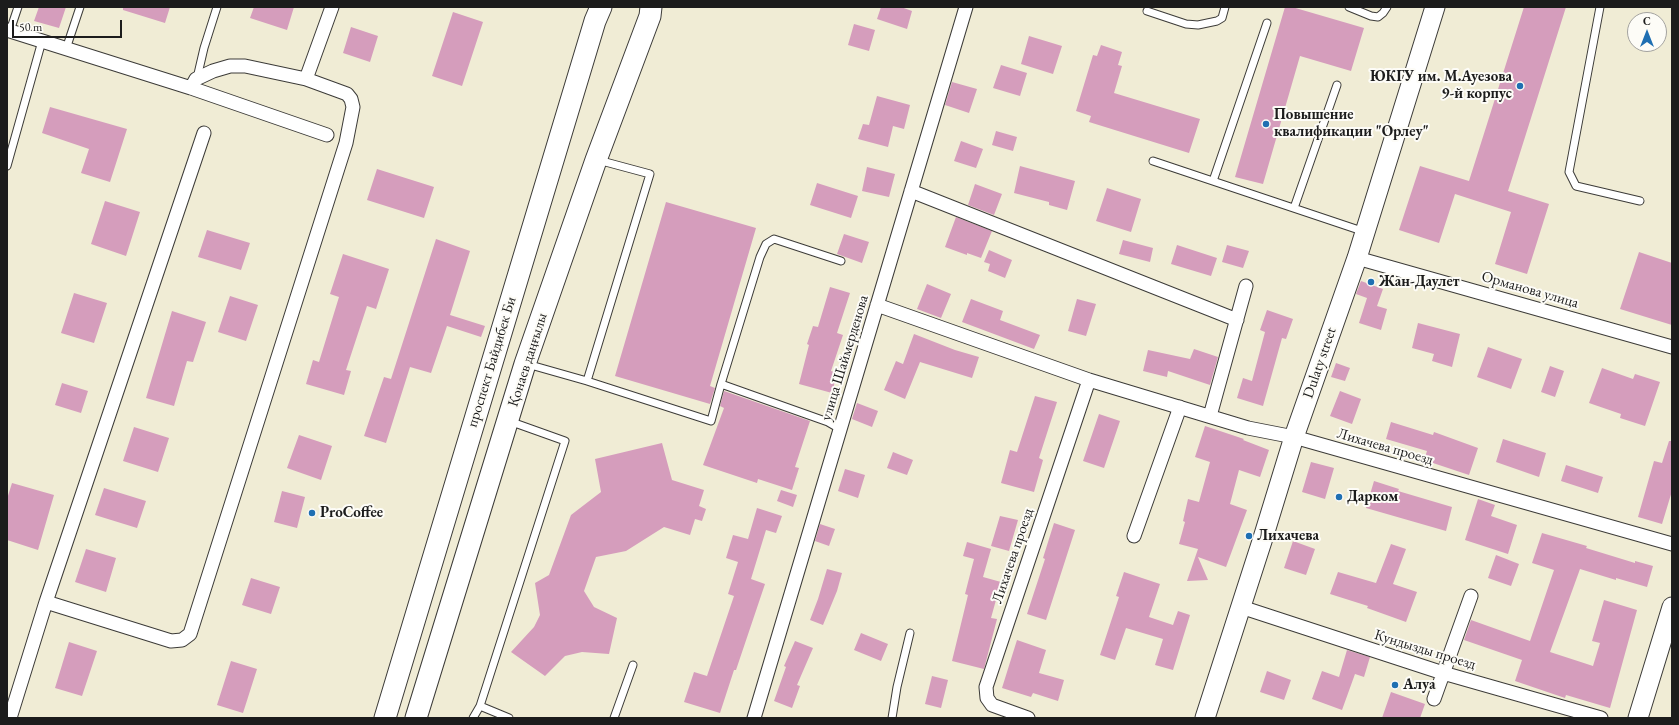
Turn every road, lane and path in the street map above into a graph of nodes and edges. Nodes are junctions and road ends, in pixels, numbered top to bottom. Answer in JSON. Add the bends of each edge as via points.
{"nodes":[{"id":1,"x":18,"y":7,"type":"edge"},
{"id":2,"x":80,"y":7,"type":"edge"},
{"id":3,"x":217,"y":7,"type":"edge"},
{"id":4,"x":332,"y":7,"type":"edge"},
{"id":5,"x":966,"y":7,"type":"edge"},
{"id":6,"x":1225,"y":7,"type":"edge"},
{"id":7,"x":1349,"y":7,"type":"edge"},
{"id":8,"x":1387,"y":7,"type":"edge"},
{"id":9,"x":1435,"y":7,"type":"edge"},
{"id":10,"x":1600,"y":7,"type":"edge"},
{"id":11,"x":652,"y":10,"type":"edge"},
{"id":12,"x":1147,"y":11,"type":"dead end"},
{"id":13,"x":598,"y":12,"type":"edge"},
{"id":14,"x":1267,"y":23,"type":"dead end"},
{"id":15,"x":9,"y":30,"type":"edge"},
{"id":16,"x":42,"y":41,"type":"junction"},
{"id":17,"x":66,"y":49,"type":"junction"},
{"id":18,"x":306,"y":79,"type":"junction"},
{"id":19,"x":194,"y":83,"type":"junction"},
{"id":20,"x":1337,"y":85,"type":"dead end"},
{"id":21,"x":204,"y":133,"type":"dead end"},
{"id":22,"x":327,"y":135,"type":"dead end"},
{"id":23,"x":596,"y":160,"type":"junction"},
{"id":24,"x":1153,"y":161,"type":"dead end"},
{"id":25,"x":7,"y":166,"type":"edge"},
{"id":26,"x":1214,"y":181,"type":"junction"},
{"id":27,"x":911,"y":191,"type":"junction"},
{"id":28,"x":1640,"y":201,"type":"dead end"},
{"id":29,"x":1294,"y":208,"type":"junction"},
{"id":30,"x":1365,"y":232,"type":"junction"},
{"id":31,"x":1357,"y":258,"type":"junction"},
{"id":32,"x":840,"y":261,"type":"dead end"},
{"id":33,"x":1246,"y":286,"type":"dead end"},
{"id":34,"x":877,"y":305,"type":"junction"},
{"id":35,"x":1237,"y":320,"type":"junction"},
{"id":36,"x":1672,"y":347,"type":"edge"},
{"id":37,"x":525,"y":364,"type":"junction"},
{"id":38,"x":1089,"y":380,"type":"junction"},
{"id":39,"x":587,"y":381,"type":"junction"},
{"id":40,"x":722,"y":384,"type":"junction"},
{"id":41,"x":1180,"y":407,"type":"junction"},
{"id":42,"x":1210,"y":416,"type":"junction"},
{"id":43,"x":508,"y":421,"type":"junction"},
{"id":44,"x":840,"y":429,"type":"junction"},
{"id":45,"x":1294,"y":437,"type":"junction"},
{"id":46,"x":1134,"y":536,"type":"dead end"},
{"id":47,"x":1672,"y":544,"type":"edge"},
{"id":48,"x":1471,"y":596,"type":"dead end"},
{"id":49,"x":46,"y":602,"type":"junction"},
{"id":50,"x":1241,"y":607,"type":"junction"},
{"id":51,"x":1672,"y":607,"type":"edge"},
{"id":52,"x":910,"y":633,"type":"dead end"},
{"id":53,"x":633,"y":664,"type":"dead end"},
{"id":54,"x":1443,"y":673,"type":"junction"},
{"id":55,"x":1434,"y":699,"type":"dead end"},
{"id":56,"x":480,"y":706,"type":"junction"},
{"id":57,"x":10,"y":718,"type":"edge"},
{"id":58,"x":385,"y":718,"type":"edge"},
{"id":59,"x":416,"y":718,"type":"edge"},
{"id":60,"x":473,"y":718,"type":"edge"},
{"id":61,"x":509,"y":718,"type":"edge"},
{"id":62,"x":614,"y":718,"type":"edge"},
{"id":63,"x":754,"y":718,"type":"edge"},
{"id":64,"x":892,"y":718,"type":"edge"},
{"id":65,"x":1028,"y":718,"type":"edge"},
{"id":66,"x":1205,"y":718,"type":"edge"},
{"id":67,"x":1601,"y":718,"type":"edge"},
{"id":68,"x":1638,"y":718,"type":"edge"}],
"edges":[{"from":1,"to":15,"type":"lane"},
{"from":2,"to":17,"type":"lane"},
{"from":3,"to":19,"type":"lane"},
{"from":4,"to":18,"type":"street"},
{"from":5,"to":27,"type":"street","name":"улица Шаймерденова"},
{"from":6,"to":12,"type":"lane","via":[[1222,18],[1198,25],[1186,24]]},
{"from":7,"to":8,"type":"lane","via":[[1378,17]]},
{"from":9,"to":30,"type":"main road","name":"Dulaty street"},
{"from":10,"to":28,"type":"lane","via":[[1569,172],[1576,186]]},
{"from":11,"to":23,"type":"main road","name":"Қонаев даңғылы"},
{"from":13,"to":58,"type":"main road","name":"проспект Байдибек Би"},
{"from":14,"to":26,"type":"lane"},
{"from":15,"to":16,"type":"street"},
{"from":16,"to":17,"type":"street"},
{"from":16,"to":25,"type":"lane"},
{"from":17,"to":19,"type":"street"},
{"from":18,"to":19,"type":"street","via":[[245,66],[230,66],[213,70]]},
{"from":18,"to":49,"type":"street","via":[[347,94],[351,98],[353,107],[346,143],[190,634],[182,640],[171,641]]},
{"from":19,"to":22,"type":"street"},
{"from":20,"to":29,"type":"lane"},
{"from":21,"to":49,"type":"street"},
{"from":23,"to":37,"type":"main road","name":"Қонаев даңғылы"},
{"from":23,"to":39,"type":"lane","via":[[650,174]]},
{"from":24,"to":26,"type":"lane"},
{"from":26,"to":29,"type":"lane"},
{"from":27,"to":34,"type":"street","name":"улица Шаймерденова"},
{"from":27,"to":35,"type":"street"},
{"from":29,"to":30,"type":"lane"},
{"from":30,"to":31,"type":"main road","name":"Dulaty street"},
{"from":31,"to":36,"type":"street","name":"Орманова улица"},
{"from":31,"to":45,"type":"main road","name":"Dulaty street"},
{"from":32,"to":40,"type":"lane","via":[[774,238],[766,244]]},
{"from":33,"to":35,"type":"street"},
{"from":34,"to":38,"type":"street","name":"Лихачева проезд"},
{"from":34,"to":44,"type":"street","name":"улица Шаймерденова"},
{"from":35,"to":42,"type":"street"},
{"from":37,"to":39,"type":"lane"},
{"from":37,"to":43,"type":"main road","name":"Қонаев даңғылы"},
{"from":38,"to":41,"type":"street","name":"Лихачева проезд"},
{"from":38,"to":65,"type":"street","name":"Лихачева проезд","via":[[986,687],[987,698],[992,705]]},
{"from":39,"to":40,"type":"lane","via":[[711,421]]},
{"from":40,"to":44,"type":"lane","via":[[828,422]]},
{"from":41,"to":42,"type":"street","name":"Лихачева проезд"},
{"from":41,"to":46,"type":"street"},
{"from":42,"to":45,"type":"street","name":"Лихачева проезд","via":[[1248,428]]},
{"from":43,"to":56,"type":"lane","via":[[565,441]]},
{"from":43,"to":59,"type":"main road","name":"Қонаев даңғылы"},
{"from":44,"to":63,"type":"street","name":"улица Шаймерденова"},
{"from":45,"to":47,"type":"street","name":"Лихачева проезд"},
{"from":45,"to":50,"type":"main road","name":"Dulaty street"},
{"from":48,"to":54,"type":"street"},
{"from":49,"to":57,"type":"street"},
{"from":50,"to":54,"type":"street","name":"Кундызды проезд"},
{"from":50,"to":66,"type":"main road","name":"Dulaty street"},
{"from":51,"to":68,"type":"main road"},
{"from":52,"to":64,"type":"lane"},
{"from":53,"to":62,"type":"lane"},
{"from":54,"to":55,"type":"street"},
{"from":54,"to":67,"type":"street","name":"Кундызды проезд"},
{"from":56,"to":60,"type":"lane"},
{"from":56,"to":61,"type":"lane"}]}
